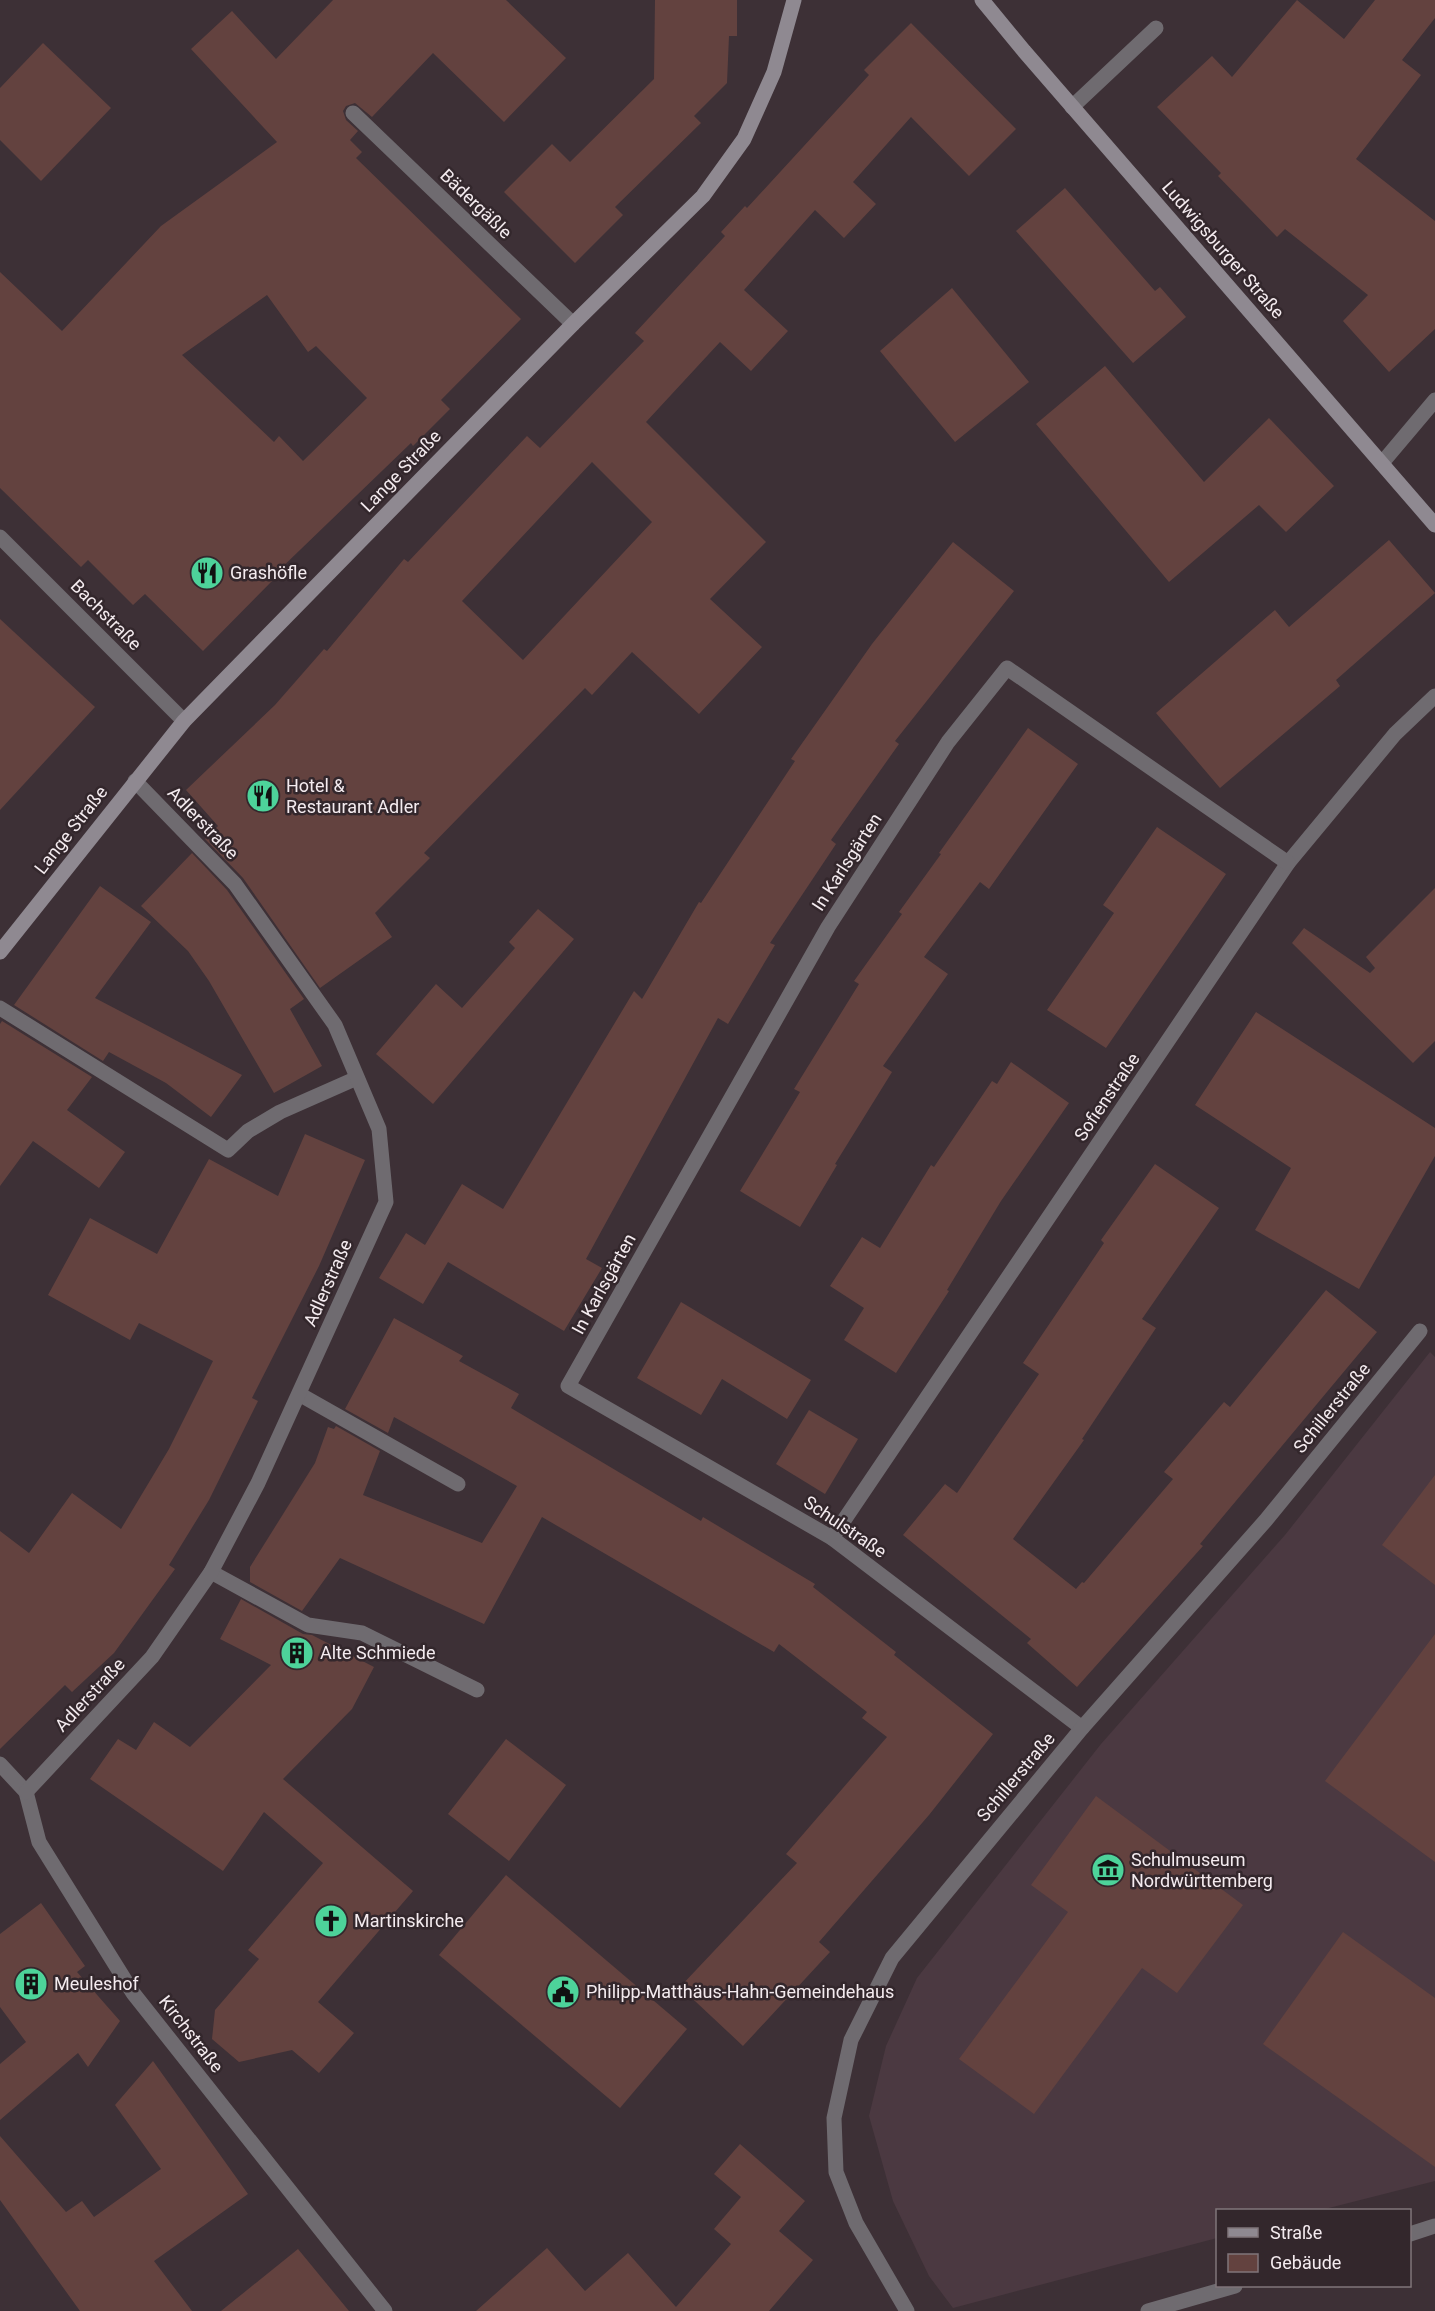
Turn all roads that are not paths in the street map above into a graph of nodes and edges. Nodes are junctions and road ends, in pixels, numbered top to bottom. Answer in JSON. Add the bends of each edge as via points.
{"nodes":[{"id":1,"x":794,"y":0,"type":"edge"},
{"id":2,"x":982,"y":0,"type":"edge"},
{"id":3,"x":1156,"y":28,"type":"dead end"},
{"id":4,"x":1072,"y":107,"type":"junction"},
{"id":5,"x":353,"y":113,"type":"dead end"},
{"id":6,"x":573,"y":324,"type":"junction"},
{"id":7,"x":1435,"y":400,"type":"edge"},
{"id":8,"x":1382,"y":463,"type":"junction"},
{"id":9,"x":1435,"y":525,"type":"edge"},
{"id":10,"x":0,"y":537,"type":"edge"},
{"id":11,"x":1435,"y":696,"type":"edge"},
{"id":12,"x":184,"y":721,"type":"junction"},
{"id":13,"x":135,"y":781,"type":"junction"},
{"id":14,"x":1288,"y":863,"type":"junction"},
{"id":15,"x":0,"y":952,"type":"edge"},
{"id":16,"x":0,"y":1008,"type":"edge"},
{"id":17,"x":357,"y":1077,"type":"junction"},
{"id":18,"x":1420,"y":1331,"type":"dead end"},
{"id":19,"x":568,"y":1386,"type":"joint"},
{"id":20,"x":299,"y":1394,"type":"junction"},
{"id":21,"x":458,"y":1484,"type":"dead end"},
{"id":22,"x":832,"y":1538,"type":"junction"},
{"id":23,"x":211,"y":1572,"type":"junction"},
{"id":24,"x":477,"y":1690,"type":"dead end"},
{"id":25,"x":1082,"y":1728,"type":"junction"},
{"id":26,"x":0,"y":1764,"type":"edge"},
{"id":27,"x":26,"y":1792,"type":"junction"},
{"id":28,"x":1435,"y":2226,"type":"edge"},
{"id":29,"x":1411,"y":2234,"type":"edge"},
{"id":30,"x":1232,"y":2287,"type":"edge"},
{"id":31,"x":385,"y":2311,"type":"edge"},
{"id":32,"x":907,"y":2311,"type":"edge"},
{"id":33,"x":1148,"y":2311,"type":"edge"}],
"edges":[{"from":1,"to":6,"type":"main road","name":"Lange Straße","via":[[774,72],[744,139],[703,196]]},
{"from":2,"to":4,"type":"main road","name":"Ludwigsburger Straße"},
{"from":3,"to":4,"type":"street"},
{"from":4,"to":8,"type":"main road","name":"Ludwigsburger Straße"},
{"from":5,"to":6,"type":"street","name":"Bädergäßle"},
{"from":6,"to":12,"type":"main road","name":"Lange Straße"},
{"from":7,"to":8,"type":"street"},
{"from":8,"to":9,"type":"main road","name":"Ludwigsburger Straße"},
{"from":10,"to":12,"type":"street","name":"Bachstraße"},
{"from":11,"to":14,"type":"street","name":"Sofienstraße","via":[[1395,734]]},
{"from":12,"to":13,"type":"main road","name":"Lange Straße"},
{"from":13,"to":15,"type":"main road","name":"Lange Straße"},
{"from":13,"to":17,"type":"street","name":"Adlerstraße","via":[[235,884],[335,1025]]},
{"from":14,"to":19,"type":"street","name":"In Karlsgärten","via":[[1007,668],[948,742],[828,927]]},
{"from":14,"to":22,"type":"street","name":"Sofienstraße"},
{"from":16,"to":17,"type":"street","via":[[228,1150],[248,1131],[280,1112]]},
{"from":17,"to":20,"type":"street","name":"Adlerstraße","via":[[379,1129],[386,1202]]},
{"from":18,"to":25,"type":"street","name":"Schillerstraße","via":[[1266,1520]]},
{"from":19,"to":22,"type":"street","name":"Schulstraße"},
{"from":20,"to":21,"type":"street"},
{"from":20,"to":23,"type":"street","name":"Adlerstraße"},
{"from":22,"to":25,"type":"street","name":"Schulstraße"},
{"from":23,"to":24,"type":"street","via":[[308,1625],[362,1633]]},
{"from":23,"to":27,"type":"street","name":"Adlerstraße","via":[[152,1657]]},
{"from":25,"to":32,"type":"street","name":"Schillerstraße","via":[[892,1958],[851,2040],[834,2118],[836,2172],[856,2223]]},
{"from":26,"to":27,"type":"street","name":"Kirchstraße"},
{"from":27,"to":31,"type":"street","name":"Kirchstraße","via":[[39,1842],[133,1993]]},
{"from":28,"to":29,"type":"street"},
{"from":30,"to":33,"type":"street"}]}
